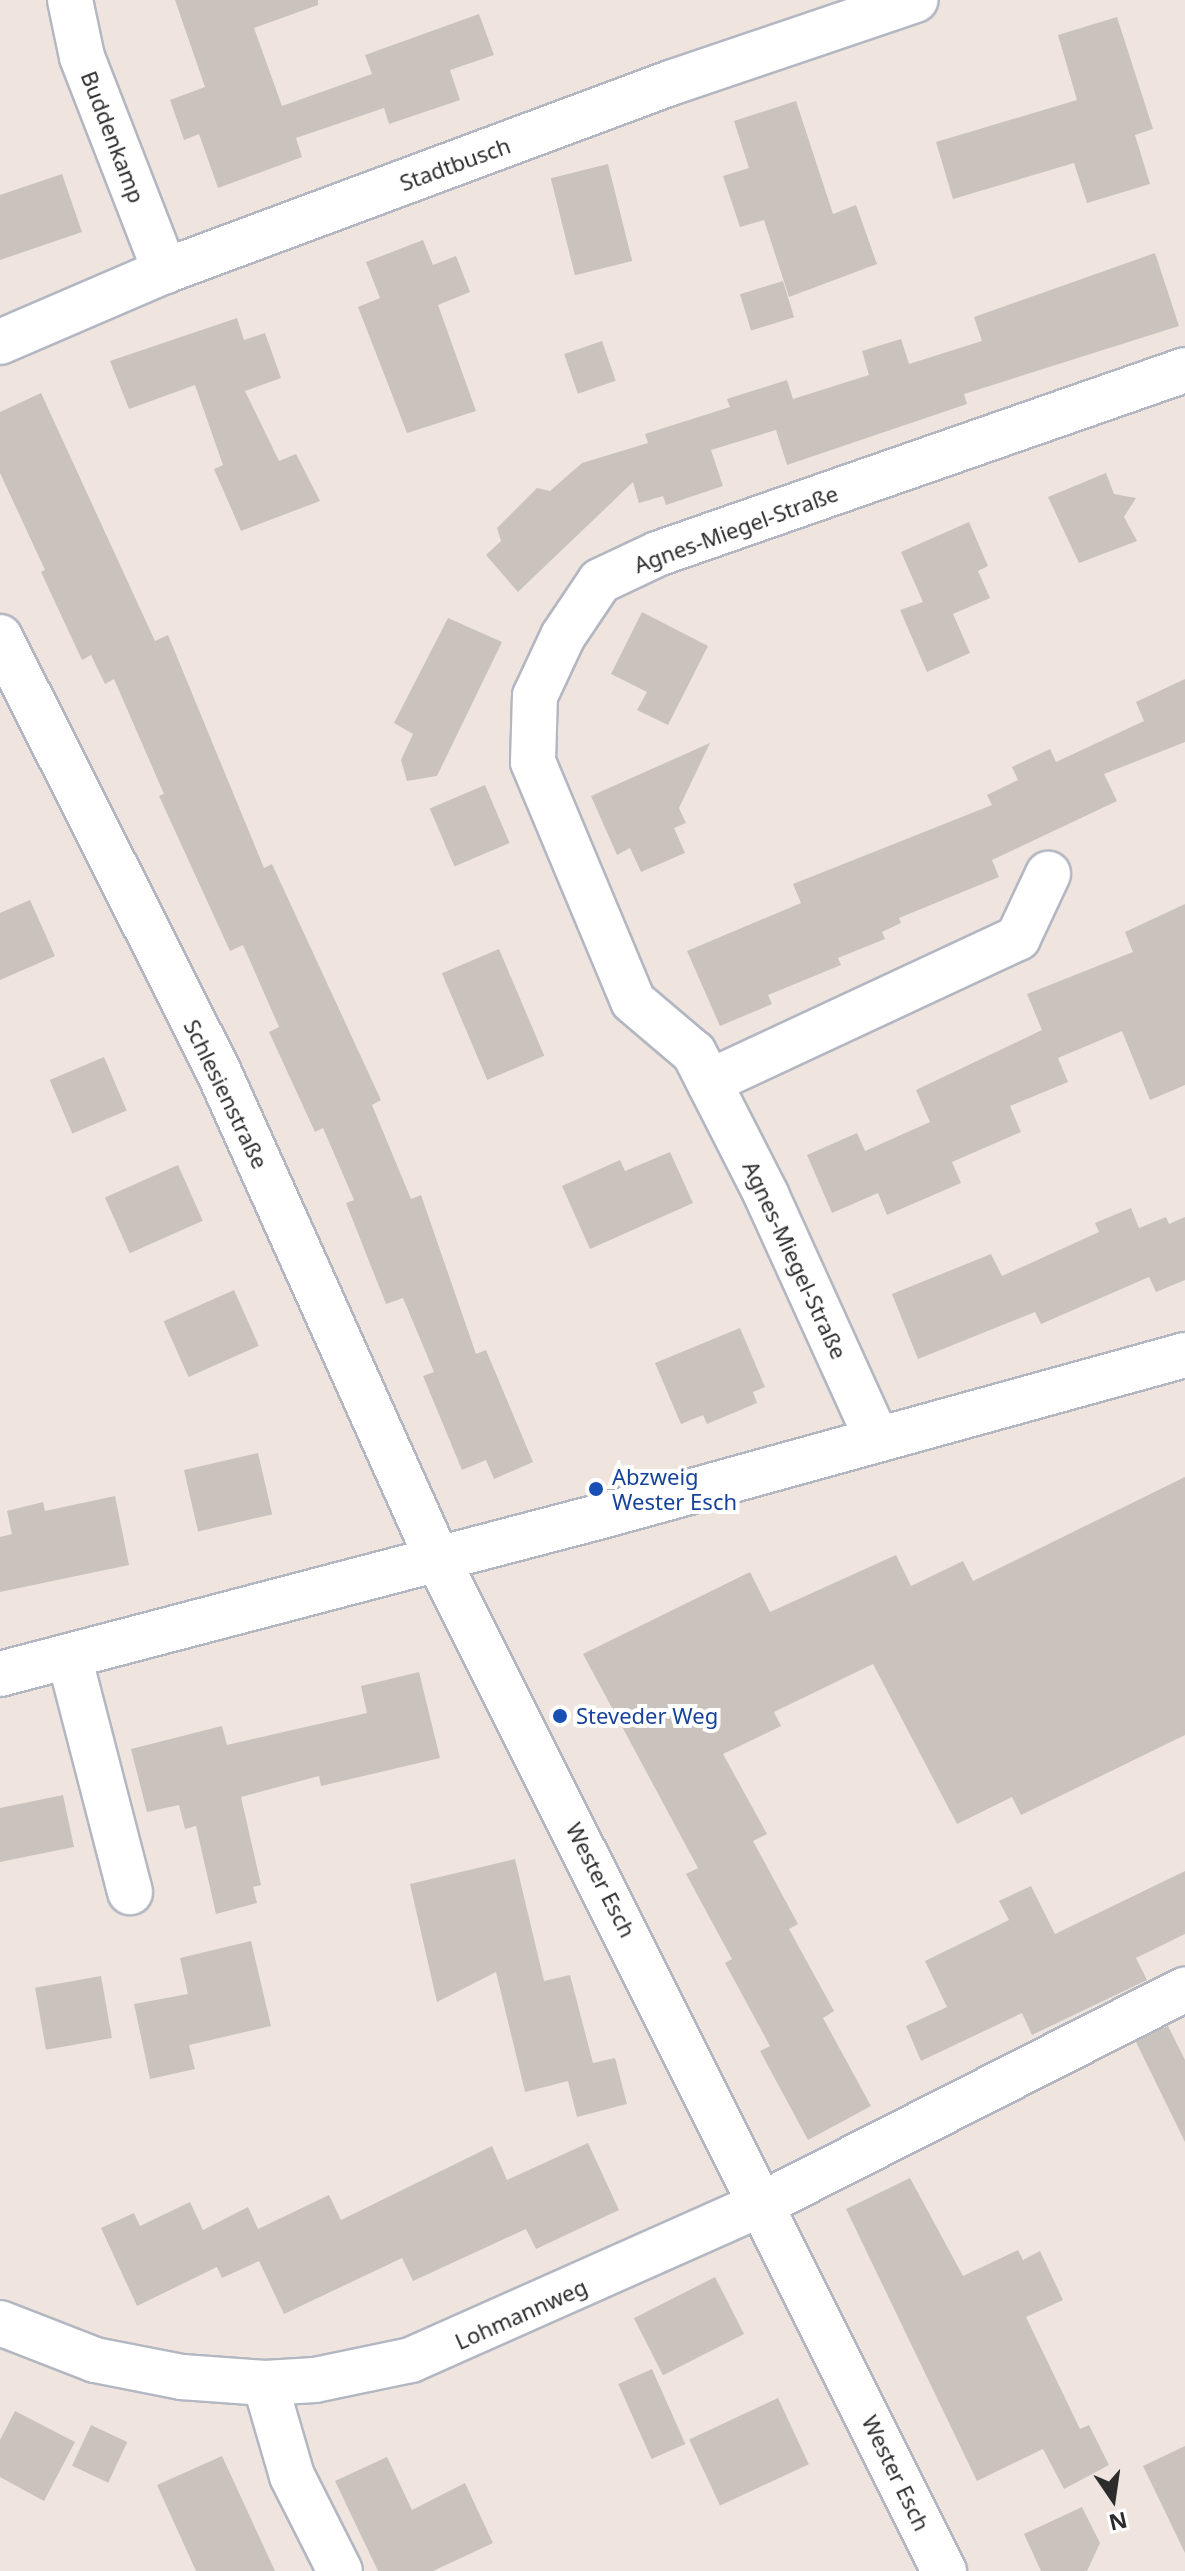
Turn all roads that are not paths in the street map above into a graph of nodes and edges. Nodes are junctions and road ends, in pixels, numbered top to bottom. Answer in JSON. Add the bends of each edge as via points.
{"nodes":[{"id":1,"x":70,"y":0,"type":"edge"},
{"id":2,"x":915,"y":0,"type":"edge"},
{"id":3,"x":165,"y":271,"type":"junction"},
{"id":4,"x":0,"y":342,"type":"edge"},
{"id":5,"x":1185,"y":370,"type":"edge"},
{"id":6,"x":0,"y":637,"type":"edge"},
{"id":7,"x":1048,"y":874,"type":"dead end"},
{"id":8,"x":709,"y":1082,"type":"junction"},
{"id":9,"x":1185,"y":1355,"type":"edge"},
{"id":10,"x":877,"y":1439,"type":"junction"},
{"id":11,"x":437,"y":1558,"type":"junction"},
{"id":12,"x":69,"y":1656,"type":"junction"},
{"id":13,"x":0,"y":1674,"type":"edge"},
{"id":14,"x":130,"y":1892,"type":"dead end"},
{"id":15,"x":1185,"y":1989,"type":"edge"},
{"id":16,"x":764,"y":2203,"type":"junction"},
{"id":17,"x":0,"y":2323,"type":"edge"},
{"id":18,"x":265,"y":2383,"type":"junction"},
{"id":19,"x":340,"y":2571,"type":"edge"},
{"id":20,"x":944,"y":2571,"type":"edge"}],
"edges":[{"from":1,"to":3,"type":"street","name":"Buddenkamp","via":[[82,57]]},
{"from":2,"to":3,"type":"street","name":"Stadtbusch","via":[[673,82]]},
{"from":3,"to":4,"type":"street","name":"Stadtbusch"},
{"from":5,"to":8,"type":"street","name":"Agnes-Miegel-Straße","via":[[657,554],[600,581],[563,636],[535,696],[533,762],[633,1001],[694,1053]]},
{"from":6,"to":11,"type":"street","name":"Schlesienstraße","via":[[217,1068]]},
{"from":7,"to":8,"type":"street","via":[[1018,938]]},
{"from":8,"to":10,"type":"street","name":"Agnes-Miegel-Straße"},
{"from":9,"to":10,"type":"street"},
{"from":10,"to":11,"type":"street"},
{"from":11,"to":12,"type":"street"},
{"from":11,"to":16,"type":"street","name":"Wester Esch"},
{"from":12,"to":13,"type":"street"},
{"from":12,"to":14,"type":"street"},
{"from":15,"to":16,"type":"street"},
{"from":16,"to":18,"type":"street","name":"Lohmannweg","via":[[456,2344],[363,2371]]},
{"from":16,"to":20,"type":"street","name":"Wester Esch"},
{"from":17,"to":18,"type":"street","name":"Lohmannweg","via":[[95,2360],[182,2377]]},
{"from":18,"to":19,"type":"street","via":[[292,2476]]}]}
